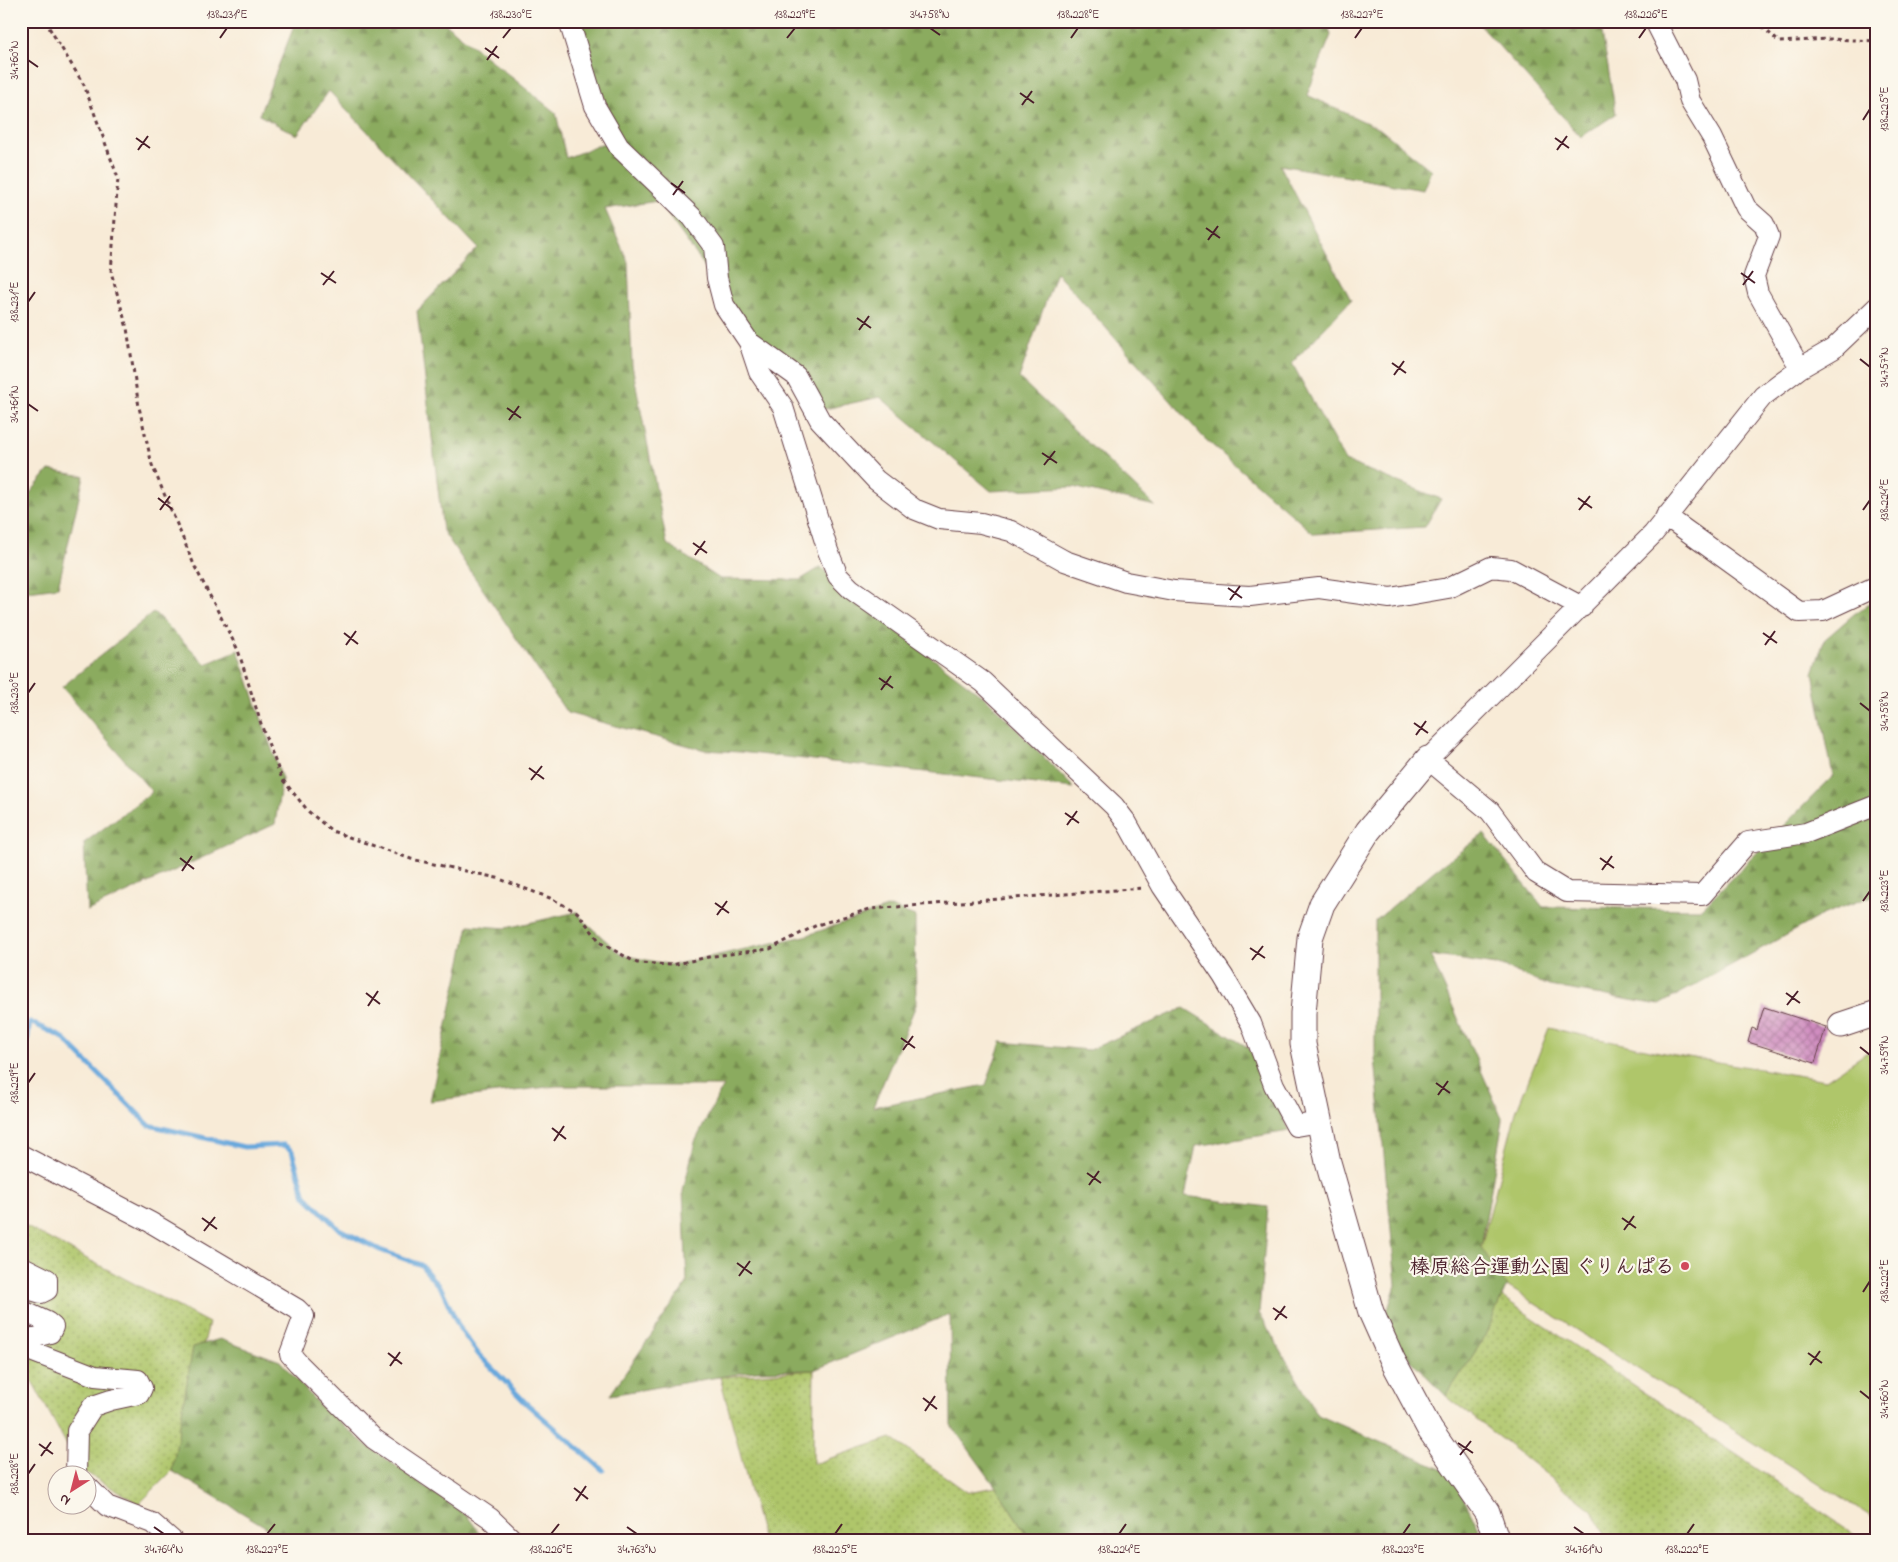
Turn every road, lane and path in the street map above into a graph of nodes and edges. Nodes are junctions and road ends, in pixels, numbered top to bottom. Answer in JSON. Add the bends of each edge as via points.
{"nodes":[{"id":1,"x":45,"y":21,"type":"edge"},
{"id":2,"x":569,"y":21,"type":"edge"},
{"id":3,"x":1655,"y":21,"type":"edge"},
{"id":4,"x":1756,"y":21,"type":"edge"},
{"id":5,"x":1877,"y":41,"type":"edge"},
{"id":6,"x":1877,"y":307,"type":"edge"},
{"id":7,"x":750,"y":342,"type":"junction"},
{"id":8,"x":1800,"y":368,"type":"junction"},
{"id":9,"x":1666,"y":516,"type":"junction"},
{"id":10,"x":1877,"y":586,"type":"edge"},
{"id":11,"x":1582,"y":607,"type":"junction"},
{"id":12,"x":1428,"y":759,"type":"junction"},
{"id":13,"x":1877,"y":805,"type":"edge"},
{"id":14,"x":1162,"y":886,"type":"junction"},
{"id":15,"x":1877,"y":1013,"type":"edge"},
{"id":16,"x":1841,"y":1025,"type":"dead end"},
{"id":17,"x":1319,"y":1122,"type":"junction"},
{"id":18,"x":21,"y":1155,"type":"edge"},
{"id":19,"x":21,"y":1266,"type":"edge"},
{"id":20,"x":21,"y":1287,"type":"edge"},
{"id":21,"x":21,"y":1310,"type":"edge"},
{"id":22,"x":76,"y":1464,"type":"edge"},
{"id":23,"x":98,"y":1497,"type":"edge"},
{"id":24,"x":173,"y":1541,"type":"edge"},
{"id":25,"x":514,"y":1541,"type":"edge"},
{"id":26,"x":1497,"y":1541,"type":"edge"}],
"edges":[{"from":1,"to":14,"type":"path","via":[[84,85],[118,178],[111,272],[127,328],[152,465],[195,568],[238,650],[282,779],[309,812],[332,831],[411,860],[497,878],[550,898],[577,912],[601,943],[637,963],[672,965],[770,949],[816,925],[870,909]]},
{"from":2,"to":7,"type":"street","via":[[595,106],[619,147],[692,217],[714,247],[724,305]]},
{"from":3,"to":8,"type":"street","via":[[1686,80],[1690,101],[1712,137],[1746,208],[1764,224],[1769,236],[1754,276],[1758,293]]},
{"from":4,"to":5,"type":"path","via":[[1779,42]]},
{"from":6,"to":8,"type":"street","via":[[1833,349]]},
{"from":7,"to":11,"type":"street","via":[[796,376],[820,420],[876,480],[914,509],[939,519],[1011,530],[1065,561],[1126,582],[1174,592],[1250,596],[1319,588],[1390,598],[1448,588],[1490,567],[1512,569]]},
{"from":7,"to":14,"type":"street","via":[[760,372],[783,407],[838,576],[851,589],[982,682],[1081,774],[1127,823]]},
{"from":8,"to":9,"type":"street","via":[[1763,396]]},
{"from":9,"to":10,"type":"street","via":[[1799,612],[1823,611]]},
{"from":9,"to":11,"type":"street","via":[[1653,534]]},
{"from":11,"to":12,"type":"street"},
{"from":12,"to":13,"type":"street","via":[[1490,811],[1536,873],[1567,892],[1702,895],[1748,842],[1806,833]]},
{"from":12,"to":17,"type":"street","via":[[1368,832],[1322,904],[1310,938],[1303,1044]]},
{"from":14,"to":17,"type":"street","via":[[1251,1022],[1274,1085],[1296,1126]]},
{"from":15,"to":16,"type":"street"},
{"from":17,"to":26,"type":"street","via":[[1371,1312],[1430,1430],[1487,1512]]},
{"from":18,"to":25,"type":"street","via":[[150,1222],[296,1309],[304,1316],[290,1354],[298,1363],[374,1440],[490,1518]]},
{"from":19,"to":20,"type":"street","via":[[47,1279],[48,1286],[41,1293]]},
{"from":21,"to":22,"type":"street","via":[[53,1327],[50,1333],[26,1340],[23,1348],[95,1376],[138,1380],[142,1388],[139,1394],[93,1406],[77,1431]]},
{"from":23,"to":24,"type":"street","via":[[107,1506],[152,1523]]}]}
